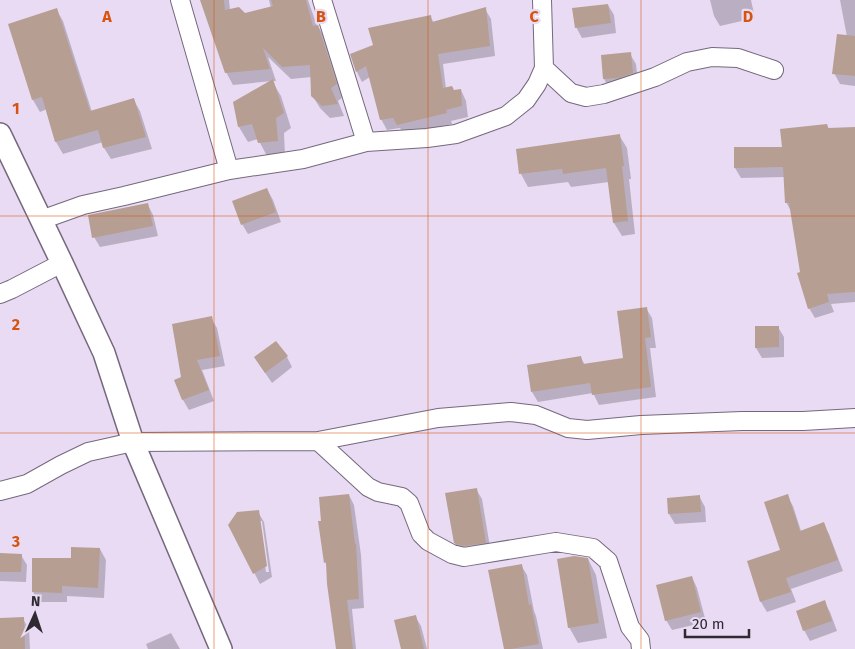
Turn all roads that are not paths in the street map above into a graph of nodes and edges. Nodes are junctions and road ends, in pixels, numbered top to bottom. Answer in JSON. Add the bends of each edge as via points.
{"nodes":[{"id":1,"x":180,"y":0,"type":"edge"},
{"id":2,"x":322,"y":0,"type":"edge"},
{"id":3,"x":542,"y":0,"type":"edge"},
{"id":4,"x":544,"y":68,"type":"junction"},
{"id":5,"x":774,"y":70,"type":"dead end"},
{"id":6,"x":0,"y":134,"type":"edge"},
{"id":7,"x":366,"y":142,"type":"junction"},
{"id":8,"x":229,"y":170,"type":"junction"},
{"id":9,"x":41,"y":220,"type":"junction"},
{"id":10,"x":62,"y":263,"type":"junction"},
{"id":11,"x":0,"y":294,"type":"edge"},
{"id":12,"x":855,"y":418,"type":"edge"},
{"id":13,"x":318,"y":441,"type":"junction"},
{"id":14,"x":133,"y":442,"type":"junction"},
{"id":15,"x":0,"y":491,"type":"edge"},
{"id":16,"x":221,"y":649,"type":"edge"},
{"id":17,"x":641,"y":649,"type":"edge"}],
"edges":[{"from":1,"to":8,"type":"street"},
{"from":2,"to":7,"type":"street"},
{"from":3,"to":4,"type":"street"},
{"from":4,"to":5,"type":"street","via":[[571,93],[586,97],[604,94],[687,62],[712,56],[738,58]]},
{"from":4,"to":7,"type":"street","via":[[526,100],[506,116],[456,134]]},
{"from":6,"to":9,"type":"street"},
{"from":7,"to":8,"type":"street","via":[[303,158]]},
{"from":8,"to":9,"type":"street","via":[[83,205]]},
{"from":9,"to":10,"type":"street"},
{"from":10,"to":11,"type":"street"},
{"from":10,"to":14,"type":"street","via":[[104,354]]},
{"from":12,"to":13,"type":"street","via":[[641,424],[587,430],[568,428],[536,415],[511,412],[438,418]]},
{"from":13,"to":14,"type":"street"},
{"from":13,"to":17,"type":"street","via":[[368,486],[378,492],[402,497],[409,504],[421,534],[452,554],[464,557],[556,542],[593,548],[608,561],[630,627],[640,640]]},
{"from":14,"to":15,"type":"street","via":[[88,452],[27,484]]},
{"from":14,"to":16,"type":"street"}]}
